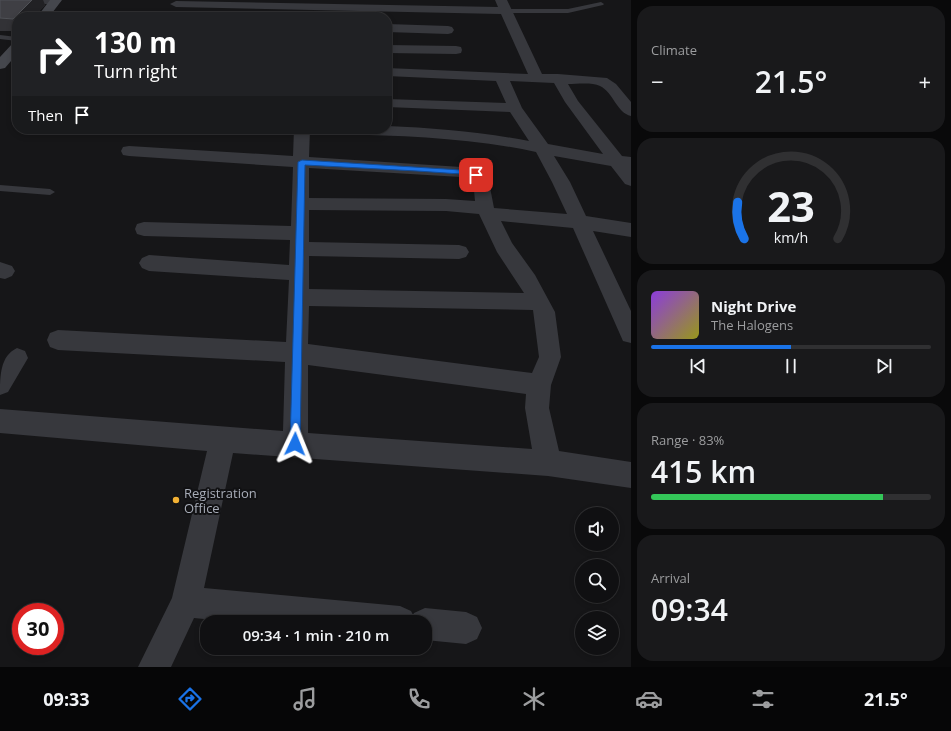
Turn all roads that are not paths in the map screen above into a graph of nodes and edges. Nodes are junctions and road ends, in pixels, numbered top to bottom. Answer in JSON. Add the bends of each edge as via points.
{"nodes":[{"id":1,"x":17,"y":0,"type":"edge"},
{"id":2,"x":56,"y":0,"type":"edge"},
{"id":3,"x":176,"y":4,"type":"dead end"},
{"id":4,"x":601,"y":4,"type":"dead end"},
{"id":5,"x":503,"y":6,"type":"edge"},
{"id":6,"x":305,"y":8,"type":"edge"},
{"id":7,"x":47,"y":12,"type":"edge"},
{"id":8,"x":392,"y":28,"type":"edge"},
{"id":9,"x":448,"y":30,"type":"dead end"},
{"id":10,"x":0,"y":37,"type":"edge"},
{"id":11,"x":12,"y":38,"type":"edge"},
{"id":12,"x":392,"y":49,"type":"edge"},
{"id":13,"x":456,"y":50,"type":"dead end"},
{"id":14,"x":12,"y":52,"type":"edge"},
{"id":15,"x":0,"y":65,"type":"edge"},
{"id":16,"x":392,"y":72,"type":"edge"},
{"id":17,"x":501,"y":76,"type":"junction"},
{"id":18,"x":537,"y":78,"type":"junction"},
{"id":19,"x":558,"y":78,"type":"junction"},
{"id":20,"x":392,"y":102,"type":"edge"},
{"id":21,"x":515,"y":108,"type":"junction"},
{"id":22,"x":631,"y":112,"type":"edge"},
{"id":23,"x":392,"y":132,"type":"edge"},
{"id":24,"x":302,"y":134,"type":"edge"},
{"id":25,"x":542,"y":148,"type":"junction"},
{"id":26,"x":129,"y":151,"type":"dead end"},
{"id":27,"x":302,"y":162,"type":"junction"},
{"id":28,"x":624,"y":162,"type":"edge"},
{"id":29,"x":631,"y":180,"type":"edge"},
{"id":30,"x":0,"y":188,"type":"edge"},
{"id":31,"x":50,"y":192,"type":"dead end"},
{"id":32,"x":300,"y":204,"type":"junction"},
{"id":33,"x":487,"y":211,"type":"junction"},
{"id":34,"x":580,"y":222,"type":"junction"},
{"id":35,"x":144,"y":229,"type":"dead end"},
{"id":36,"x":631,"y":230,"type":"edge"},
{"id":37,"x":300,"y":241,"type":"junction"},
{"id":38,"x":459,"y":252,"type":"dead end"},
{"id":39,"x":149,"y":263,"type":"dead end"},
{"id":40,"x":299,"y":273,"type":"junction"},
{"id":41,"x":298,"y":297,"type":"junction"},
{"id":42,"x":540,"y":302,"type":"junction"},
{"id":43,"x":631,"y":334,"type":"edge"},
{"id":44,"x":58,"y":340,"type":"dead end"},
{"id":45,"x":297,"y":353,"type":"junction"},
{"id":46,"x":17,"y":358,"type":"dead end"},
{"id":47,"x":0,"y":384,"type":"edge"},
{"id":48,"x":539,"y":386,"type":"junction"},
{"id":49,"x":0,"y":421,"type":"edge"},
{"id":50,"x":223,"y":440,"type":"junction"},
{"id":51,"x":295,"y":444,"type":"junction"},
{"id":52,"x":548,"y":463,"type":"junction"},
{"id":53,"x":631,"y":475,"type":"edge"},
{"id":54,"x":186,"y":602,"type":"junction"},
{"id":55,"x":325,"y":615,"type":"edge"},
{"id":56,"x":432,"y":625,"type":"edge"},
{"id":57,"x":466,"y":628,"type":"dead end"},
{"id":58,"x":154,"y":667,"type":"edge"}],
"edges":[{"from":1,"to":2,"type":"street"},
{"from":2,"to":7,"type":"main road"},
{"from":3,"to":6,"type":"street"},
{"from":4,"to":5,"type":"lane","via":[[568,10]]},
{"from":5,"to":6,"type":"street"},
{"from":5,"to":18,"type":"street"},
{"from":8,"to":9,"type":"street"},
{"from":10,"to":11,"type":"lane"},
{"from":12,"to":13,"type":"street"},
{"from":14,"to":15,"type":"main road"},
{"from":16,"to":17,"type":"street"},
{"from":17,"to":18,"type":"street"},
{"from":17,"to":21,"type":"street"},
{"from":18,"to":19,"type":"street"},
{"from":19,"to":22,"type":"street","via":[[602,81],[611,87]]},
{"from":19,"to":28,"type":"street","via":[[572,102]]},
{"from":20,"to":21,"type":"street"},
{"from":21,"to":25,"type":"street"},
{"from":23,"to":25,"type":"street","via":[[462,135]]},
{"from":24,"to":27,"type":"street"},
{"from":25,"to":28,"type":"street"},
{"from":25,"to":34,"type":"street"},
{"from":26,"to":27,"type":"street"},
{"from":27,"to":32,"type":"street"},
{"from":27,"to":33,"type":"street","via":[[471,174],[480,177]]},
{"from":28,"to":29,"type":"street"},
{"from":30,"to":31,"type":"lane"},
{"from":32,"to":33,"type":"street","via":[[446,206]]},
{"from":32,"to":37,"type":"street"},
{"from":33,"to":34,"type":"street"},
{"from":33,"to":42,"type":"street","via":[[504,247]]},
{"from":34,"to":36,"type":"street"},
{"from":34,"to":43,"type":"street"},
{"from":35,"to":37,"type":"street"},
{"from":37,"to":38,"type":"street"},
{"from":37,"to":40,"type":"street"},
{"from":39,"to":40,"type":"street"},
{"from":40,"to":41,"type":"street"},
{"from":41,"to":42,"type":"street"},
{"from":41,"to":45,"type":"street"},
{"from":42,"to":48,"type":"street","via":[[544,312],[550,357]]},
{"from":44,"to":45,"type":"street"},
{"from":45,"to":48,"type":"street"},
{"from":45,"to":51,"type":"street"},
{"from":46,"to":47,"type":"street"},
{"from":48,"to":52,"type":"street","via":[[537,408]]},
{"from":49,"to":50,"type":"street"},
{"from":50,"to":51,"type":"street"},
{"from":50,"to":54,"type":"street"},
{"from":51,"to":52,"type":"street"},
{"from":52,"to":53,"type":"street"},
{"from":54,"to":55,"type":"street"},
{"from":54,"to":58,"type":"street"},
{"from":56,"to":57,"type":"street"}]}
